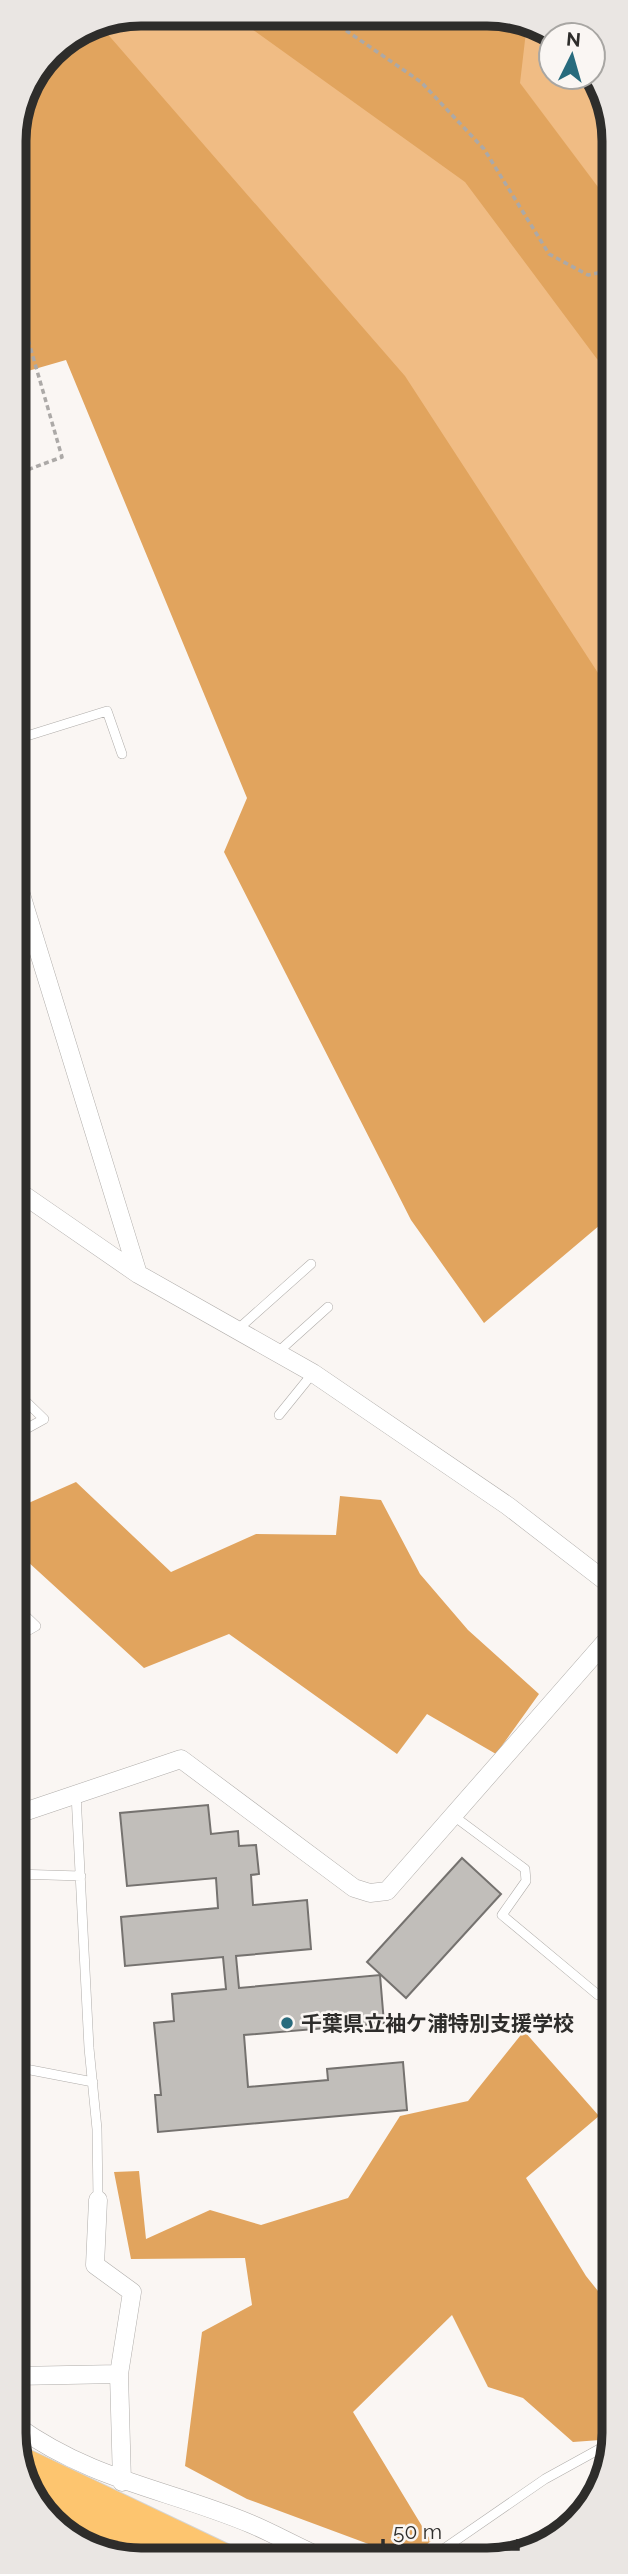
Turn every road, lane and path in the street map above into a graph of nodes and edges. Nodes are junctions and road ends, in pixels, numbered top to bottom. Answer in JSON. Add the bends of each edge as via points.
{"nodes":[{"id":1,"x":340,"y":26,"type":"edge"},
{"id":2,"x":602,"y":272,"type":"edge"},
{"id":3,"x":26,"y":332,"type":"edge"},
{"id":4,"x":26,"y":470,"type":"edge"},
{"id":5,"x":26,"y":737,"type":"edge"},
{"id":6,"x":122,"y":754,"type":"dead end"},
{"id":7,"x":26,"y":911,"type":"edge"},
{"id":8,"x":26,"y":1197,"type":"edge"},
{"id":9,"x":311,"y":1264,"type":"dead end"},
{"id":10,"x":138,"y":1274,"type":"junction"},
{"id":11,"x":328,"y":1307,"type":"dead end"},
{"id":12,"x":237,"y":1330,"type":"junction"},
{"id":13,"x":278,"y":1352,"type":"junction"},
{"id":14,"x":313,"y":1373,"type":"junction"},
{"id":15,"x":26,"y":1402,"type":"edge"},
{"id":16,"x":279,"y":1415,"type":"dead end"},
{"id":17,"x":26,"y":1429,"type":"edge"},
{"id":18,"x":602,"y":1579,"type":"edge"},
{"id":19,"x":26,"y":1616,"type":"edge"},
{"id":20,"x":26,"y":1632,"type":"edge"},
{"id":21,"x":602,"y":1646,"type":"edge"},
{"id":22,"x":76,"y":1792,"type":"junction"},
{"id":23,"x":26,"y":1811,"type":"edge"},
{"id":24,"x":455,"y":1817,"type":"junction"},
{"id":25,"x":26,"y":1874,"type":"edge"},
{"id":26,"x":81,"y":1876,"type":"junction"},
{"id":27,"x":598,"y":1995,"type":"dead end"},
{"id":28,"x":26,"y":2069,"type":"edge"},
{"id":29,"x":93,"y":2082,"type":"junction"},
{"id":30,"x":97,"y":2200,"type":"joint"},
{"id":31,"x":119,"y":2374,"type":"junction"},
{"id":32,"x":26,"y":2376,"type":"edge"},
{"id":33,"x":26,"y":2433,"type":"edge"},
{"id":34,"x":600,"y":2448,"type":"edge"},
{"id":35,"x":32,"y":2467,"type":"edge"},
{"id":36,"x":122,"y":2482,"type":"junction"},
{"id":37,"x":55,"y":2508,"type":"edge"},
{"id":38,"x":138,"y":2548,"type":"edge"},
{"id":39,"x":204,"y":2548,"type":"edge"},
{"id":40,"x":302,"y":2548,"type":"edge"},
{"id":41,"x":444,"y":2548,"type":"edge"}],
"edges":[{"from":1,"to":2,"type":"path","via":[[421,82],[484,149],[549,254],[587,275]]},
{"from":3,"to":4,"type":"path","via":[[62,457]]},
{"from":5,"to":6,"type":"lane","via":[[107,711]]},
{"from":7,"to":10,"type":"street"},
{"from":8,"to":10,"type":"street"},
{"from":9,"to":12,"type":"lane"},
{"from":10,"to":12,"type":"street"},
{"from":11,"to":13,"type":"lane"},
{"from":12,"to":13,"type":"street"},
{"from":13,"to":14,"type":"street"},
{"from":14,"to":16,"type":"lane"},
{"from":14,"to":18,"type":"street","via":[[508,1506]]},
{"from":15,"to":17,"type":"lane","via":[[44,1419]]},
{"from":19,"to":20,"type":"lane","via":[[36,1626]]},
{"from":21,"to":24,"type":"street"},
{"from":22,"to":23,"type":"street"},
{"from":22,"to":24,"type":"street","via":[[181,1759],[354,1888],[370,1893],[387,1891]]},
{"from":22,"to":26,"type":"lane"},
{"from":24,"to":27,"type":"lane","via":[[525,1869],[526,1881],[502,1915]]},
{"from":25,"to":26,"type":"lane"},
{"from":26,"to":29,"type":"lane"},
{"from":28,"to":29,"type":"lane"},
{"from":29,"to":30,"type":"lane"},
{"from":30,"to":31,"type":"street","via":[[94,2265],[132,2292]]},
{"from":31,"to":32,"type":"street"},
{"from":31,"to":36,"type":"street"},
{"from":33,"to":36,"type":"street","via":[[48,2449]]},
{"from":34,"to":41,"type":"lane","via":[[545,2479]]},
{"from":35,"to":39,"type":"main road"},
{"from":36,"to":40,"type":"street","via":[[252,2524]]},
{"from":37,"to":38,"type":"main road"}]}
